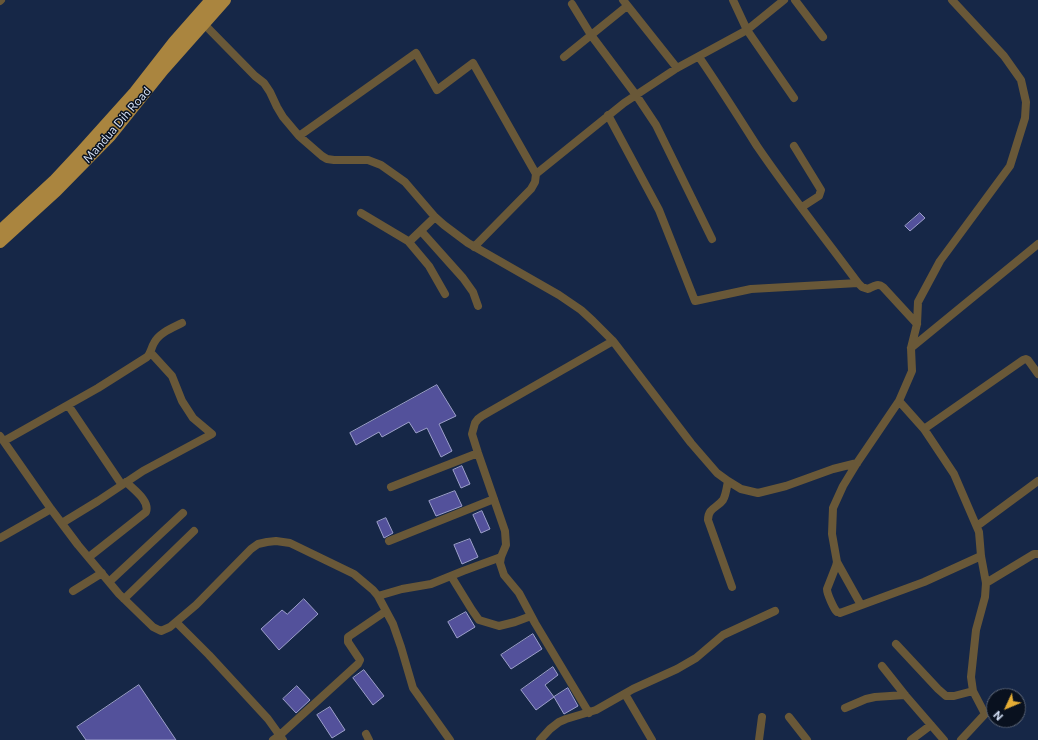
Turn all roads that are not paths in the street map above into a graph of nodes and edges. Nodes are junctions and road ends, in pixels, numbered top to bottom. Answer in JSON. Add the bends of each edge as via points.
{"nodes":[{"id":1,"x":211,"y":0,"type":"edge"},
{"id":2,"x":225,"y":0,"type":"edge"},
{"id":3,"x":733,"y":0,"type":"edge"},
{"id":4,"x":784,"y":0,"type":"edge"},
{"id":5,"x":795,"y":0,"type":"edge"},
{"id":6,"x":952,"y":0,"type":"edge"},
{"id":7,"x":625,"y":3,"type":"edge"},
{"id":8,"x":572,"y":4,"type":"dead end"},
{"id":9,"x":204,"y":24,"type":"junction"},
{"id":10,"x":747,"y":30,"type":"junction"},
{"id":11,"x":590,"y":35,"type":"junction"},
{"id":12,"x":823,"y":37,"type":"dead end"},
{"id":13,"x":700,"y":56,"type":"junction"},
{"id":14,"x":564,"y":57,"type":"dead end"},
{"id":15,"x":677,"y":68,"type":"junction"},
{"id":16,"x":636,"y":95,"type":"junction"},
{"id":17,"x":794,"y":98,"type":"dead end"},
{"id":18,"x":608,"y":115,"type":"junction"},
{"id":19,"x":299,"y":136,"type":"junction"},
{"id":20,"x":794,"y":146,"type":"dead end"},
{"id":21,"x":536,"y":174,"type":"junction"},
{"id":22,"x":802,"y":208,"type":"junction"},
{"id":23,"x":361,"y":213,"type":"dead end"},
{"id":24,"x":435,"y":217,"type":"junction"},
{"id":25,"x":0,"y":231,"type":"edge"},
{"id":26,"x":421,"y":231,"type":"junction"},
{"id":27,"x":712,"y":239,"type":"dead end"},
{"id":28,"x":408,"y":241,"type":"junction"},
{"id":29,"x":0,"y":242,"type":"edge"},
{"id":30,"x":1038,"y":244,"type":"edge"},
{"id":31,"x":474,"y":247,"type":"junction"},
{"id":32,"x":858,"y":282,"type":"junction"},
{"id":33,"x":445,"y":294,"type":"dead end"},
{"id":34,"x":478,"y":306,"type":"dead end"},
{"id":35,"x":182,"y":323,"type":"dead end"},
{"id":36,"x":917,"y":324,"type":"junction"},
{"id":37,"x":614,"y":341,"type":"junction"},
{"id":38,"x":911,"y":348,"type":"junction"},
{"id":39,"x":151,"y":353,"type":"junction"},
{"id":40,"x":1038,"y":374,"type":"edge"},
{"id":41,"x":899,"y":401,"type":"junction"},
{"id":42,"x":68,"y":405,"type":"junction"},
{"id":43,"x":924,"y":429,"type":"junction"},
{"id":44,"x":2,"y":438,"type":"edge"},
{"id":45,"x":478,"y":453,"type":"junction"},
{"id":46,"x":857,"y":463,"type":"junction"},
{"id":47,"x":728,"y":480,"type":"junction"},
{"id":48,"x":1038,"y":481,"type":"edge"},
{"id":49,"x":124,"y":483,"type":"junction"},
{"id":50,"x":391,"y":487,"type":"dead end"},
{"id":51,"x":494,"y":499,"type":"junction"},
{"id":52,"x":51,"y":509,"type":"junction"},
{"id":53,"x":183,"y":513,"type":"dead end"},
{"id":54,"x":62,"y":523,"type":"junction"},
{"id":55,"x":977,"y":526,"type":"junction"},
{"id":56,"x":194,"y":531,"type":"dead end"},
{"id":57,"x":0,"y":538,"type":"edge"},
{"id":58,"x":389,"y":541,"type":"dead end"},
{"id":59,"x":1038,"y":554,"type":"edge"},
{"id":60,"x":981,"y":556,"type":"junction"},
{"id":61,"x":89,"y":557,"type":"junction"},
{"id":62,"x":500,"y":558,"type":"junction"},
{"id":63,"x":837,"y":562,"type":"junction"},
{"id":64,"x":102,"y":573,"type":"junction"},
{"id":65,"x":451,"y":576,"type":"junction"},
{"id":66,"x":109,"y":582,"type":"junction"},
{"id":67,"x":986,"y":583,"type":"junction"},
{"id":68,"x":732,"y":587,"type":"dead end"},
{"id":69,"x":73,"y":590,"type":"dead end"},
{"id":70,"x":378,"y":596,"type":"junction"},
{"id":71,"x":124,"y":599,"type":"junction"},
{"id":72,"x":861,"y":605,"type":"junction"},
{"id":73,"x":386,"y":611,"type":"junction"},
{"id":74,"x":775,"y":611,"type":"dead end"},
{"id":75,"x":531,"y":616,"type":"junction"},
{"id":76,"x":176,"y":622,"type":"junction"},
{"id":77,"x":896,"y":644,"type":"dead end"},
{"id":78,"x":882,"y":666,"type":"dead end"},
{"id":79,"x":973,"y":691,"type":"junction"},
{"id":80,"x":625,"y":694,"type":"junction"},
{"id":81,"x":905,"y":695,"type":"junction"},
{"id":82,"x":845,"y":708,"type":"dead end"},
{"id":83,"x":589,"y":713,"type":"junction"},
{"id":84,"x":762,"y":717,"type":"dead end"},
{"id":85,"x":789,"y":717,"type":"dead end"},
{"id":86,"x":930,"y":725,"type":"junction"},
{"id":87,"x":282,"y":737,"type":"edge"},
{"id":88,"x":273,"y":740,"type":"edge"},
{"id":89,"x":450,"y":740,"type":"edge"},
{"id":90,"x":540,"y":740,"type":"edge"},
{"id":91,"x":652,"y":740,"type":"edge"},
{"id":92,"x":759,"y":740,"type":"edge"},
{"id":93,"x":807,"y":740,"type":"edge"},
{"id":94,"x":911,"y":740,"type":"edge"},
{"id":95,"x":944,"y":740,"type":"edge"},
{"id":96,"x":961,"y":740,"type":"edge"}],
"edges":[{"from":1,"to":25,"type":"main road","name":"Mandua Dih Road","via":[[82,152]]},
{"from":2,"to":9,"type":"main road","name":"Mandua Dih Road"},
{"from":3,"to":10,"type":"street"},
{"from":4,"to":10,"type":"street"},
{"from":5,"to":12,"type":"street"},
{"from":6,"to":36,"type":"street","via":[[1004,56],[1021,80],[1026,102],[1025,118],[1010,166],[940,261],[918,302]]},
{"from":7,"to":11,"type":"street"},
{"from":7,"to":15,"type":"street"},
{"from":8,"to":11,"type":"street"},
{"from":9,"to":19,"type":"street","via":[[264,83],[283,117]]},
{"from":9,"to":29,"type":"main road","name":"Mandua Dih Road","via":[[110,136],[56,191]]},
{"from":10,"to":13,"type":"street"},
{"from":10,"to":17,"type":"street"},
{"from":11,"to":14,"type":"street"},
{"from":11,"to":16,"type":"street"},
{"from":13,"to":15,"type":"street"},
{"from":13,"to":22,"type":"street","via":[[757,146]]},
{"from":15,"to":16,"type":"street"},
{"from":16,"to":18,"type":"street"},
{"from":16,"to":27,"type":"street","via":[[656,125]]},
{"from":18,"to":21,"type":"street"},
{"from":18,"to":32,"type":"street","via":[[659,210],[695,301],[751,289]]},
{"from":19,"to":21,"type":"street","via":[[416,53],[437,90],[473,63]]},
{"from":19,"to":24,"type":"street","via":[[327,159],[368,160],[381,165],[405,182]]},
{"from":20,"to":22,"type":"street","via":[[821,190],[819,196]]},
{"from":21,"to":31,"type":"street","via":[[531,189]]},
{"from":22,"to":32,"type":"street"},
{"from":23,"to":28,"type":"street"},
{"from":24,"to":26,"type":"street"},
{"from":24,"to":31,"type":"street"},
{"from":26,"to":28,"type":"street"},
{"from":26,"to":34,"type":"street","via":[[463,278]]},
{"from":28,"to":33,"type":"street","via":[[429,266]]},
{"from":30,"to":38,"type":"street"},
{"from":31,"to":37,"type":"street","via":[[559,295],[594,320]]},
{"from":32,"to":36,"type":"street","via":[[868,289],[878,284],[883,287]]},
{"from":35,"to":39,"type":"street","via":[[157,338]]},
{"from":36,"to":38,"type":"street"},
{"from":37,"to":45,"type":"street","via":[[478,419],[472,434]]},
{"from":37,"to":47,"type":"street","via":[[691,443],[717,473]]},
{"from":38,"to":41,"type":"street","via":[[912,371]]},
{"from":39,"to":42,"type":"street"},
{"from":39,"to":49,"type":"street","via":[[172,376],[182,401],[193,418],[212,434]]},
{"from":40,"to":43,"type":"street","via":[[1028,360],[1023,360]]},
{"from":41,"to":43,"type":"street"},
{"from":41,"to":46,"type":"street"},
{"from":42,"to":44,"type":"street"},
{"from":42,"to":49,"type":"street"},
{"from":43,"to":55,"type":"street","via":[[954,474]]},
{"from":44,"to":52,"type":"street"},
{"from":45,"to":50,"type":"street"},
{"from":45,"to":51,"type":"street"},
{"from":46,"to":47,"type":"street","via":[[758,493],[741,489]]},
{"from":46,"to":63,"type":"street","via":[[833,508],[832,534]]},
{"from":47,"to":68,"type":"street","via":[[725,496],[709,512],[708,520]]},
{"from":48,"to":55,"type":"street"},
{"from":49,"to":54,"type":"street"},
{"from":49,"to":61,"type":"street","via":[[146,503],[146,512]]},
{"from":51,"to":58,"type":"street"},
{"from":51,"to":62,"type":"street","via":[[506,539]]},
{"from":52,"to":54,"type":"street"},
{"from":52,"to":57,"type":"street"},
{"from":53,"to":66,"type":"street"},
{"from":54,"to":61,"type":"street"},
{"from":55,"to":60,"type":"street"},
{"from":56,"to":71,"type":"street"},
{"from":59,"to":67,"type":"street"},
{"from":60,"to":67,"type":"street"},
{"from":60,"to":72,"type":"street","via":[[924,582]]},
{"from":61,"to":64,"type":"street"},
{"from":62,"to":65,"type":"street"},
{"from":62,"to":75,"type":"street","via":[[504,575],[519,593]]},
{"from":63,"to":72,"type":"street"},
{"from":63,"to":72,"type":"street","via":[[827,590],[835,609],[840,613]]},
{"from":64,"to":66,"type":"street"},
{"from":64,"to":69,"type":"street"},
{"from":65,"to":70,"type":"street","via":[[431,584]]},
{"from":65,"to":75,"type":"street","via":[[479,620],[499,626]]},
{"from":66,"to":71,"type":"street"},
{"from":67,"to":79,"type":"street","via":[[985,598],[976,630],[971,677]]},
{"from":70,"to":73,"type":"street"},
{"from":70,"to":76,"type":"street","via":[[354,574],[290,543],[267,542],[251,549]]},
{"from":71,"to":76,"type":"street","via":[[161,631]]},
{"from":73,"to":87,"type":"street","via":[[348,637],[348,642],[360,660],[358,664]]},
{"from":73,"to":89,"type":"street","via":[[393,624],[413,688]]},
{"from":74,"to":80,"type":"street","via":[[723,635],[696,658]]},
{"from":75,"to":83,"type":"street"},
{"from":76,"to":87,"type":"street"},
{"from":77,"to":79,"type":"street","via":[[946,696]]},
{"from":78,"to":81,"type":"street"},
{"from":79,"to":96,"type":"street","via":[[985,714]]},
{"from":80,"to":83,"type":"street"},
{"from":80,"to":91,"type":"street"},
{"from":81,"to":82,"type":"street","via":[[875,697]]},
{"from":81,"to":86,"type":"street"},
{"from":83,"to":90,"type":"street","via":[[559,722]]},
{"from":84,"to":92,"type":"street"},
{"from":85,"to":93,"type":"street"},
{"from":86,"to":94,"type":"street"},
{"from":86,"to":95,"type":"street"},
{"from":87,"to":88,"type":"street"}]}
